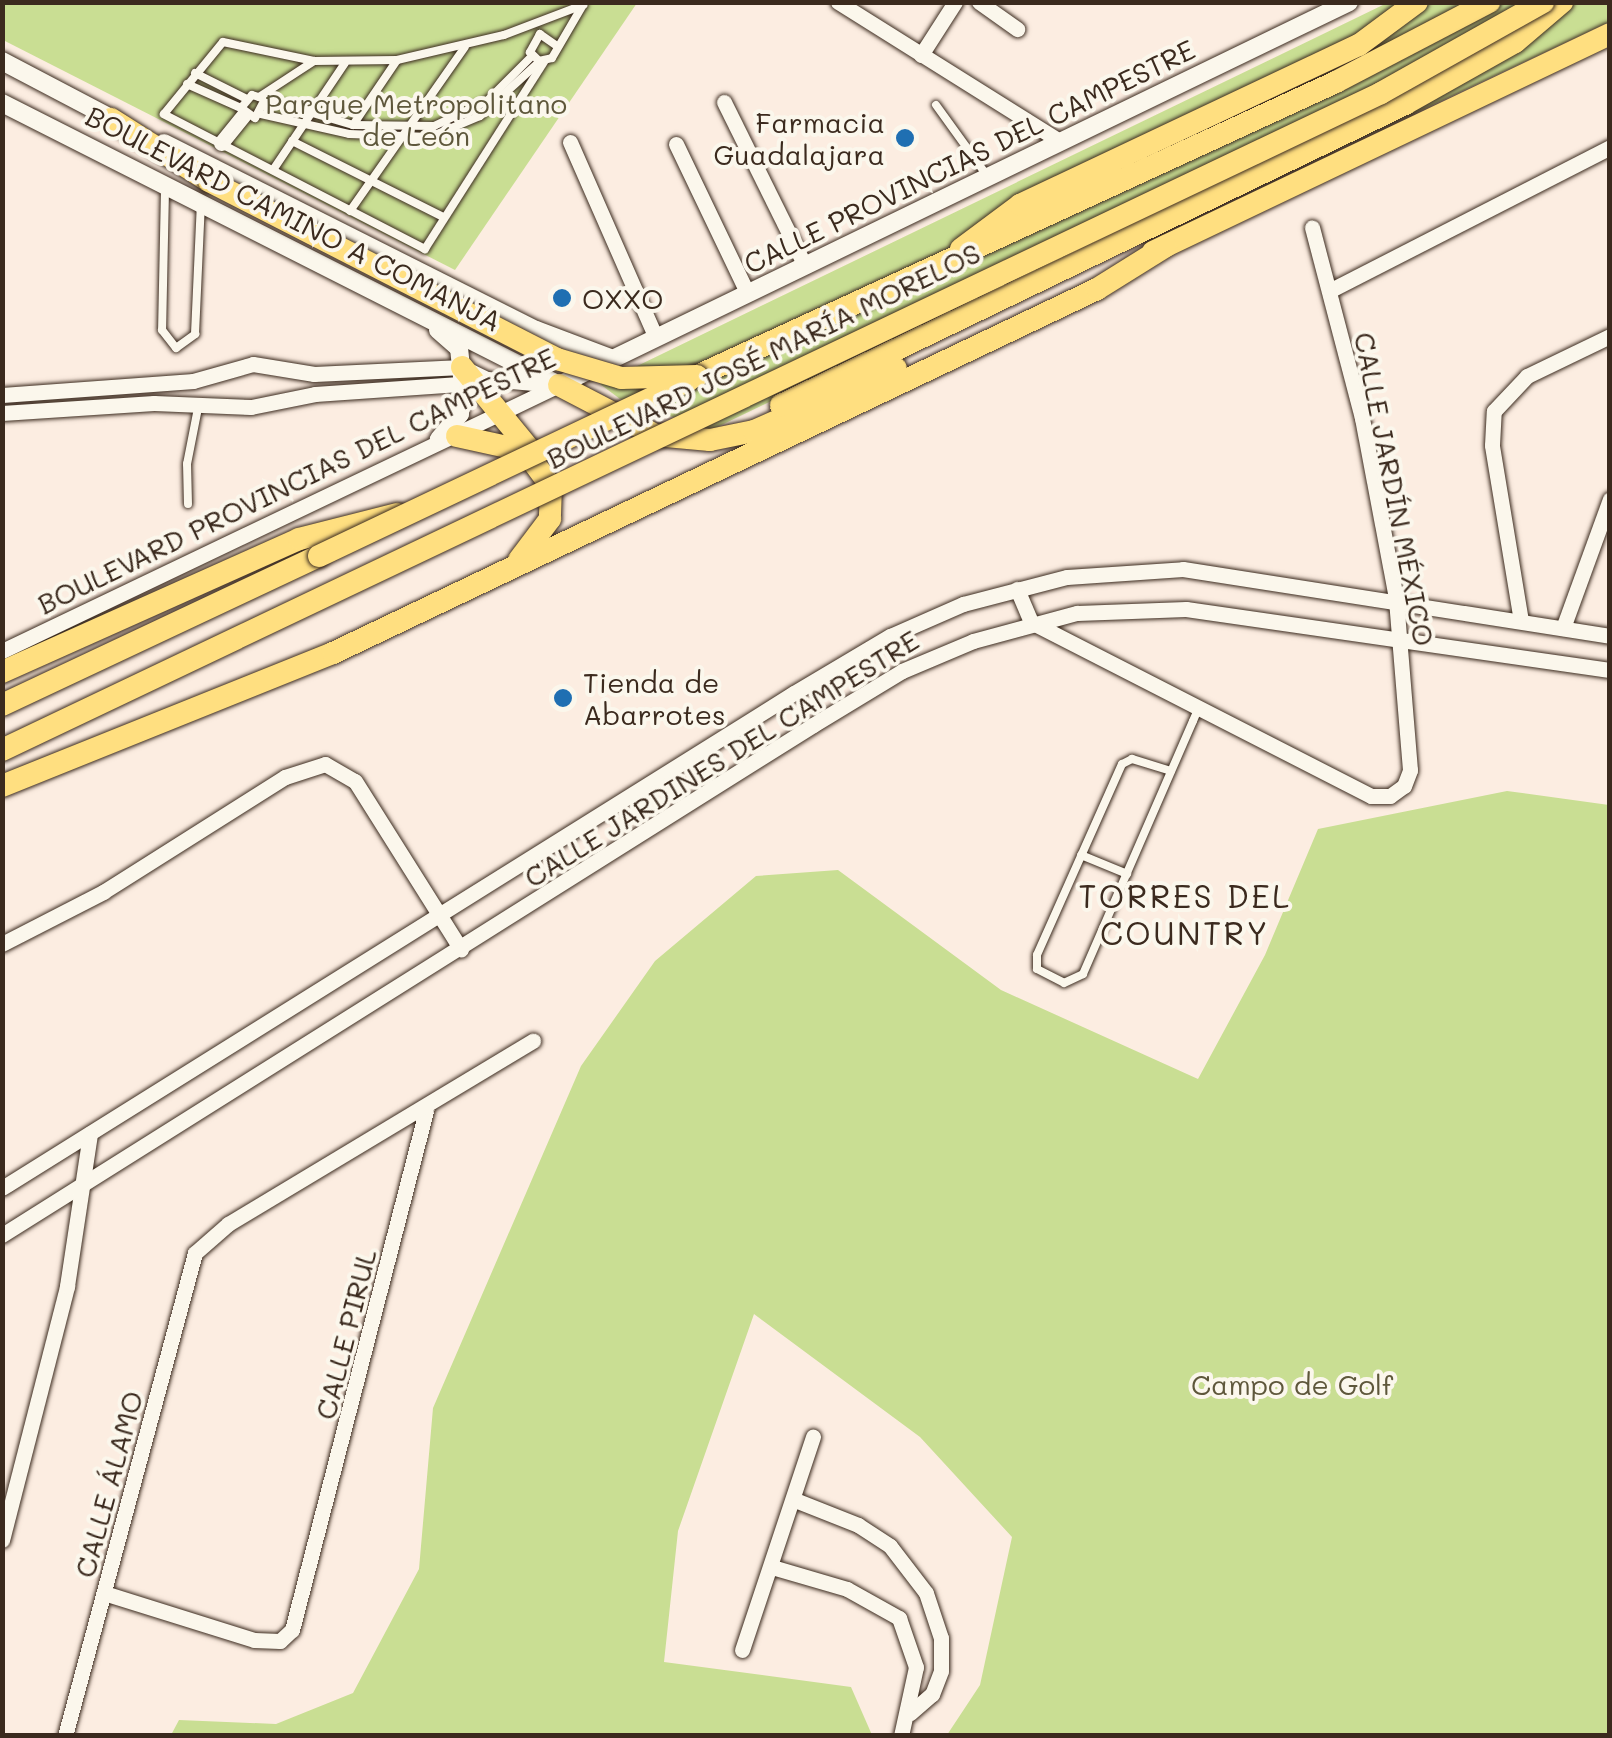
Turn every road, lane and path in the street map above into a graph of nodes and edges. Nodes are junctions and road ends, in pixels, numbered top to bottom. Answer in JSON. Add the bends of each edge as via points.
{"nodes":[{"id":1,"x":838,"y":2,"type":"edge"},
{"id":2,"x":955,"y":2,"type":"edge"},
{"id":3,"x":980,"y":2,"type":"edge"},
{"id":4,"x":1349,"y":2,"type":"edge"},
{"id":5,"x":1417,"y":2,"type":"edge"},
{"id":6,"x":1490,"y":2,"type":"edge"},
{"id":7,"x":1544,"y":2,"type":"edge"},
{"id":8,"x":1562,"y":2,"type":"edge"},
{"id":9,"x":522,"y":28,"type":"junction"},
{"id":10,"x":1017,"y":29,"type":"dead end"},
{"id":11,"x":1610,"y":34,"type":"edge"},
{"id":12,"x":532,"y":39,"type":"junction"},
{"id":13,"x":466,"y":45,"type":"junction"},
{"id":14,"x":557,"y":46,"type":"junction"},
{"id":15,"x":922,"y":54,"type":"junction"},
{"id":16,"x":397,"y":60,"type":"junction"},
{"id":17,"x":538,"y":60,"type":"junction"},
{"id":18,"x":2,"y":61,"type":"edge"},
{"id":19,"x":314,"y":62,"type":"junction"},
{"id":20,"x":344,"y":63,"type":"junction"},
{"id":21,"x":195,"y":73,"type":"junction"},
{"id":22,"x":187,"y":84,"type":"junction"},
{"id":23,"x":261,"y":100,"type":"junction"},
{"id":24,"x":724,"y":102,"type":"dead end"},
{"id":25,"x":2,"y":103,"type":"edge"},
{"id":26,"x":936,"y":104,"type":"dead end"},
{"id":27,"x":248,"y":109,"type":"junction"},
{"id":28,"x":310,"y":115,"type":"junction"},
{"id":29,"x":111,"y":119,"type":"junction"},
{"id":30,"x":304,"y":124,"type":"junction"},
{"id":31,"x":352,"y":125,"type":"junction"},
{"id":32,"x":406,"y":130,"type":"junction"},
{"id":33,"x":398,"y":139,"type":"junction"},
{"id":34,"x":292,"y":141,"type":"junction"},
{"id":35,"x":570,"y":142,"type":"dead end"},
{"id":36,"x":1062,"y":142,"type":"junction"},
{"id":37,"x":220,"y":143,"type":"junction"},
{"id":38,"x":676,"y":144,"type":"dead end"},
{"id":39,"x":1610,"y":148,"type":"edge"},
{"id":40,"x":274,"y":170,"type":"junction"},
{"id":41,"x":988,"y":178,"type":"junction"},
{"id":42,"x":370,"y":182,"type":"junction"},
{"id":43,"x":165,"y":185,"type":"junction"},
{"id":44,"x":205,"y":192,"type":"junction"},
{"id":45,"x":350,"y":211,"type":"junction"},
{"id":46,"x":443,"y":217,"type":"junction"},
{"id":47,"x":1312,"y":227,"type":"dead end"},
{"id":48,"x":1166,"y":246,"type":"junction"},
{"id":49,"x":951,"y":258,"type":"junction"},
{"id":50,"x":805,"y":266,"type":"junction"},
{"id":51,"x":1330,"y":290,"type":"junction"},
{"id":52,"x":748,"y":294,"type":"junction"},
{"id":53,"x":408,"y":304,"type":"junction"},
{"id":54,"x":1610,"y":336,"type":"edge"},
{"id":55,"x":656,"y":338,"type":"junction"},
{"id":56,"x":614,"y":359,"type":"junction"},
{"id":57,"x":290,"y":370,"type":"junction"},
{"id":58,"x":213,"y":374,"type":"junction"},
{"id":59,"x":697,"y":376,"type":"junction"},
{"id":60,"x":472,"y":378,"type":"junction"},
{"id":61,"x":559,"y":385,"type":"junction"},
{"id":62,"x":2,"y":395,"type":"edge"},
{"id":63,"x":290,"y":400,"type":"junction"},
{"id":64,"x":199,"y":403,"type":"junction"},
{"id":65,"x":218,"y":403,"type":"junction"},
{"id":66,"x":2,"y":413,"type":"edge"},
{"id":67,"x":505,"y":413,"type":"junction"},
{"id":68,"x":448,"y":437,"type":"junction"},
{"id":69,"x":710,"y":440,"type":"junction"},
{"id":70,"x":541,"y":468,"type":"junction"},
{"id":71,"x":1610,"y":499,"type":"edge"},
{"id":72,"x":188,"y":504,"type":"dead end"},
{"id":73,"x":424,"y":506,"type":"junction"},
{"id":74,"x":495,"y":576,"type":"junction"},
{"id":75,"x":1016,"y":590,"type":"junction"},
{"id":76,"x":1396,"y":598,"type":"junction"},
{"id":77,"x":1521,"y":621,"type":"junction"},
{"id":78,"x":1030,"y":622,"type":"junction"},
{"id":79,"x":1563,"y":628,"type":"junction"},
{"id":80,"x":1400,"y":636,"type":"junction"},
{"id":81,"x":1610,"y":636,"type":"edge"},
{"id":82,"x":2,"y":651,"type":"edge"},
{"id":83,"x":1610,"y":670,"type":"edge"},
{"id":84,"x":2,"y":672,"type":"edge"},
{"id":85,"x":2,"y":705,"type":"edge"},
{"id":86,"x":1199,"y":707,"type":"junction"},
{"id":87,"x":2,"y":750,"type":"edge"},
{"id":88,"x":1172,"y":771,"type":"junction"},
{"id":89,"x":2,"y":786,"type":"edge"},
{"id":90,"x":1081,"y":855,"type":"junction"},
{"id":91,"x":1127,"y":874,"type":"junction"},
{"id":92,"x":440,"y":918,"type":"junction"},
{"id":93,"x":2,"y":944,"type":"edge"},
{"id":94,"x":461,"y":949,"type":"junction"},
{"id":95,"x":533,"y":1041,"type":"dead end"},
{"id":96,"x":426,"y":1111,"type":"junction"},
{"id":97,"x":90,"y":1134,"type":"junction"},
{"id":98,"x":85,"y":1183,"type":"junction"},
{"id":99,"x":2,"y":1188,"type":"edge"},
{"id":100,"x":2,"y":1236,"type":"edge"},
{"id":101,"x":814,"y":1436,"type":"dead end"},
{"id":102,"x":19,"y":1473,"type":"junction"},
{"id":103,"x":2,"y":1488,"type":"edge"},
{"id":104,"x":795,"y":1500,"type":"junction"},
{"id":105,"x":2,"y":1540,"type":"edge"},
{"id":106,"x":772,"y":1567,"type":"junction"},
{"id":107,"x":104,"y":1593,"type":"junction"},
{"id":108,"x":742,"y":1650,"type":"dead end"},
{"id":109,"x":910,"y":1712,"type":"junction"},
{"id":110,"x":65,"y":1736,"type":"edge"},
{"id":111,"x":901,"y":1736,"type":"edge"}],
"edges":[{"from":1,"to":15,"type":"street"},
{"from":2,"to":15,"type":"street"},
{"from":3,"to":10,"type":"street"},
{"from":4,"to":36,"type":"street","name":"CALLE PROVINCIAS DEL CAMPESTRE"},
{"from":5,"to":49,"type":"main road","via":[[1396,24],[1020,205]]},
{"from":6,"to":49,"type":"main road","name":"BOULEVARD JOSÉ MARÍA MORELOS","via":[[1336,82]]},
{"from":7,"to":87,"type":"main road","name":"BOULEVARD JOSÉ MARÍA MORELOS","bridge":true,"via":[[1381,92]]},
{"from":8,"to":69,"type":"main road","via":[[1515,42],[1420,96]]},
{"from":9,"to":12,"type":"lane"},
{"from":9,"to":13,"type":"lane"},
{"from":9,"to":14,"type":"lane","via":[[584,5]]},
{"from":11,"to":48,"type":"main road"},
{"from":12,"to":14,"type":"lane","via":[[545,34]]},
{"from":12,"to":17,"type":"lane"},
{"from":13,"to":16,"type":"lane"},
{"from":13,"to":32,"type":"lane"},
{"from":14,"to":17,"type":"lane"},
{"from":15,"to":36,"type":"street"},
{"from":16,"to":20,"type":"lane"},
{"from":16,"to":31,"type":"lane"},
{"from":17,"to":32,"type":"lane","via":[[460,118]]},
{"from":17,"to":33,"type":"lane","via":[[518,86],[459,129]]},
{"from":17,"to":46,"type":"lane"},
{"from":18,"to":29,"type":"street","name":"BOULEVARD CAMINO A COMANJA"},
{"from":19,"to":20,"type":"lane"},
{"from":19,"to":21,"type":"lane","via":[[223,42]]},
{"from":19,"to":23,"type":"lane"},
{"from":20,"to":28,"type":"lane"},
{"from":21,"to":22,"type":"lane"},
{"from":21,"to":27,"type":"lane"},
{"from":22,"to":27,"type":"lane"},
{"from":22,"to":37,"type":"lane","via":[[164,114]]},
{"from":23,"to":27,"type":"lane"},
{"from":23,"to":27,"type":"lane"},
{"from":23,"to":28,"type":"lane"},
{"from":24,"to":50,"type":"street"},
{"from":25,"to":43,"type":"street","name":"BOULEVARD CAMINO A COMANJA"},
{"from":26,"to":41,"type":"lane"},
{"from":27,"to":30,"type":"lane"},
{"from":27,"to":37,"type":"street"},
{"from":28,"to":30,"type":"lane"},
{"from":28,"to":31,"type":"lane"},
{"from":29,"to":44,"type":"main road"},
{"from":29,"to":56,"type":"street","name":"BOULEVARD CAMINO A COMANJA","via":[[536,330]]},
{"from":30,"to":33,"type":"lane"},
{"from":30,"to":34,"type":"lane"},
{"from":31,"to":32,"type":"lane"},
{"from":32,"to":33,"type":"lane"},
{"from":33,"to":42,"type":"lane"},
{"from":34,"to":40,"type":"lane"},
{"from":34,"to":42,"type":"lane"},
{"from":35,"to":55,"type":"street"},
{"from":36,"to":41,"type":"street","name":"CALLE PROVINCIAS DEL CAMPESTRE"},
{"from":37,"to":40,"type":"lane"},
{"from":38,"to":52,"type":"street"},
{"from":39,"to":51,"type":"street"},
{"from":40,"to":45,"type":"lane"},
{"from":41,"to":50,"type":"street","name":"CALLE PROVINCIAS DEL CAMPESTRE"},
{"from":42,"to":45,"type":"lane"},
{"from":42,"to":46,"type":"lane"},
{"from":43,"to":44,"type":"street","name":"BOULEVARD CAMINO A COMANJA"},
{"from":43,"to":44,"type":"lane","via":[[162,330],[176,348],[195,334]]},
{"from":44,"to":53,"type":"street","name":"BOULEVARD CAMINO A COMANJA"},
{"from":44,"to":59,"type":"main road","bridge":true,"via":[[557,359],[621,378]]},
{"from":45,"to":46,"type":"lane","via":[[424,248]]},
{"from":47,"to":51,"type":"street","name":"CALLE JARDÍN MÉXICO"},
{"from":48,"to":69,"type":"main road","via":[[788,417]]},
{"from":48,"to":74,"type":"main road","via":[[1097,289]]},
{"from":49,"to":59,"type":"main road","name":"BOULEVARD JOSÉ MARÍA MORELOS"},
{"from":50,"to":52,"type":"street","name":"CALLE PROVINCIAS DEL CAMPESTRE"},
{"from":51,"to":76,"type":"street","name":"CALLE JARDÍN MÉXICO"},
{"from":52,"to":55,"type":"street","name":"CALLE PROVINCIAS DEL CAMPESTRE"},
{"from":53,"to":60,"type":"street","via":[[459,348]]},
{"from":53,"to":61,"type":"street","name":"BOULEVARD CAMINO A COMANJA"},
{"from":54,"to":77,"type":"street","via":[[1526,376],[1494,411],[1492,444]]},
{"from":55,"to":56,"type":"street","name":"CALLE PROVINCIAS DEL CAMPESTRE"},
{"from":56,"to":61,"type":"street","name":"BOULEVARD PROVINCIAS DEL CAMPESTRE"},
{"from":57,"to":58,"type":"street","via":[[253,364]]},
{"from":57,"to":60,"type":"street"},
{"from":57,"to":63,"type":"street","via":[[296,385]]},
{"from":58,"to":62,"type":"street","via":[[153,385]]},
{"from":58,"to":65,"type":"street","via":[[209,390]]},
{"from":59,"to":73,"type":"main road","name":"BOULEVARD JOSÉ MARÍA MORELOS","bridge":true},
{"from":60,"to":61,"type":"street"},
{"from":60,"to":63,"type":"street"},
{"from":60,"to":67,"type":"main road"},
{"from":60,"to":68,"type":"street"},
{"from":61,"to":67,"type":"street","name":"BOULEVARD PROVINCIAS DEL CAMPESTRE"},
{"from":61,"to":69,"type":"main road","via":[[655,435]]},
{"from":63,"to":65,"type":"street"},
{"from":64,"to":65,"type":"street"},
{"from":64,"to":66,"type":"street"},
{"from":64,"to":72,"type":"lane","via":[[187,464]]},
{"from":67,"to":68,"type":"street","name":"BOULEVARD PROVINCIAS DEL CAMPESTRE"},
{"from":67,"to":70,"type":"main road"},
{"from":68,"to":70,"type":"main road","via":[[512,445]]},
{"from":68,"to":82,"type":"street","name":"BOULEVARD PROVINCIAS DEL CAMPESTRE","via":[[314,507]]},
{"from":70,"to":74,"type":"main road","via":[[552,486],[550,519],[522,558]]},
{"from":71,"to":79,"type":"street"},
{"from":73,"to":84,"type":"main road","bridge":true,"via":[[298,539]]},
{"from":73,"to":85,"type":"main road","name":"BOULEVARD JOSÉ MARÍA MORELOS","bridge":true},
{"from":74,"to":89,"type":"main road","via":[[333,652]]},
{"from":75,"to":76,"type":"street","name":"CALLE JARDINES DEL CAMPESTRE","via":[[1067,578],[1183,569]]},
{"from":75,"to":78,"type":"street"},
{"from":75,"to":92,"type":"street","name":"CALLE JARDINES DEL CAMPESTRE","via":[[890,636]]},
{"from":76,"to":77,"type":"street","name":"CALLE JARDINES DEL CAMPESTRE"},
{"from":76,"to":80,"type":"street","name":"CALLE JARDÍN MÉXICO"},
{"from":77,"to":79,"type":"street","name":"CALLE JARDINES DEL CAMPESTRE"},
{"from":78,"to":80,"type":"street","name":"CALLE JARDINES DEL CAMPESTRE","via":[[1186,609]]},
{"from":78,"to":86,"type":"street","name":"CALLE JARDÍN MÉXICO"},
{"from":78,"to":94,"type":"street","name":"CALLE JARDINES DEL CAMPESTRE","via":[[902,671]]},
{"from":79,"to":81,"type":"street","name":"CALLE JARDINES DEL CAMPESTRE"},
{"from":80,"to":83,"type":"street","name":"CALLE JARDINES DEL CAMPESTRE"},
{"from":80,"to":86,"type":"street","name":"CALLE JARDÍN MÉXICO","via":[[1410,770],[1390,796],[1371,796]]},
{"from":86,"to":88,"type":"lane"},
{"from":88,"to":90,"type":"lane","via":[[1132,759],[1122,764]]},
{"from":88,"to":91,"type":"lane"},
{"from":90,"to":91,"type":"lane"},
{"from":90,"to":91,"type":"lane","via":[[1036,962],[1037,970],[1064,982],[1084,974]]},
{"from":92,"to":93,"type":"street","via":[[355,781],[325,764],[284,777],[103,892]]},
{"from":92,"to":94,"type":"street"},
{"from":92,"to":97,"type":"street","name":"CALLE JARDINES DEL CAMPESTRE"},
{"from":94,"to":98,"type":"street","name":"CALLE JARDINES DEL CAMPESTRE"},
{"from":95,"to":96,"type":"street"},
{"from":96,"to":107,"type":"street","name":"CALLE ÁLAMO","via":[[200,1246],[186,1271]]},
{"from":96,"to":107,"type":"street","name":"CALLE PIRUL","via":[[292,1630],[280,1640],[254,1640]]},
{"from":97,"to":98,"type":"street"},
{"from":97,"to":99,"type":"street","name":"CALLE JARDINES DEL CAMPESTRE"},
{"from":98,"to":100,"type":"street","name":"CALLE JARDINES DEL CAMPESTRE"},
{"from":98,"to":102,"type":"street"},
{"from":101,"to":104,"type":"street"},
{"from":102,"to":103,"type":"street"},
{"from":102,"to":105,"type":"street"},
{"from":104,"to":106,"type":"street"},
{"from":104,"to":109,"type":"street","via":[[890,1546],[926,1592],[941,1638],[942,1671],[932,1694]]},
{"from":106,"to":108,"type":"street"},
{"from":106,"to":109,"type":"street","via":[[847,1589],[899,1618],[916,1666]]},
{"from":107,"to":110,"type":"street","name":"CALLE ÁLAMO"},
{"from":109,"to":111,"type":"street"}]}
